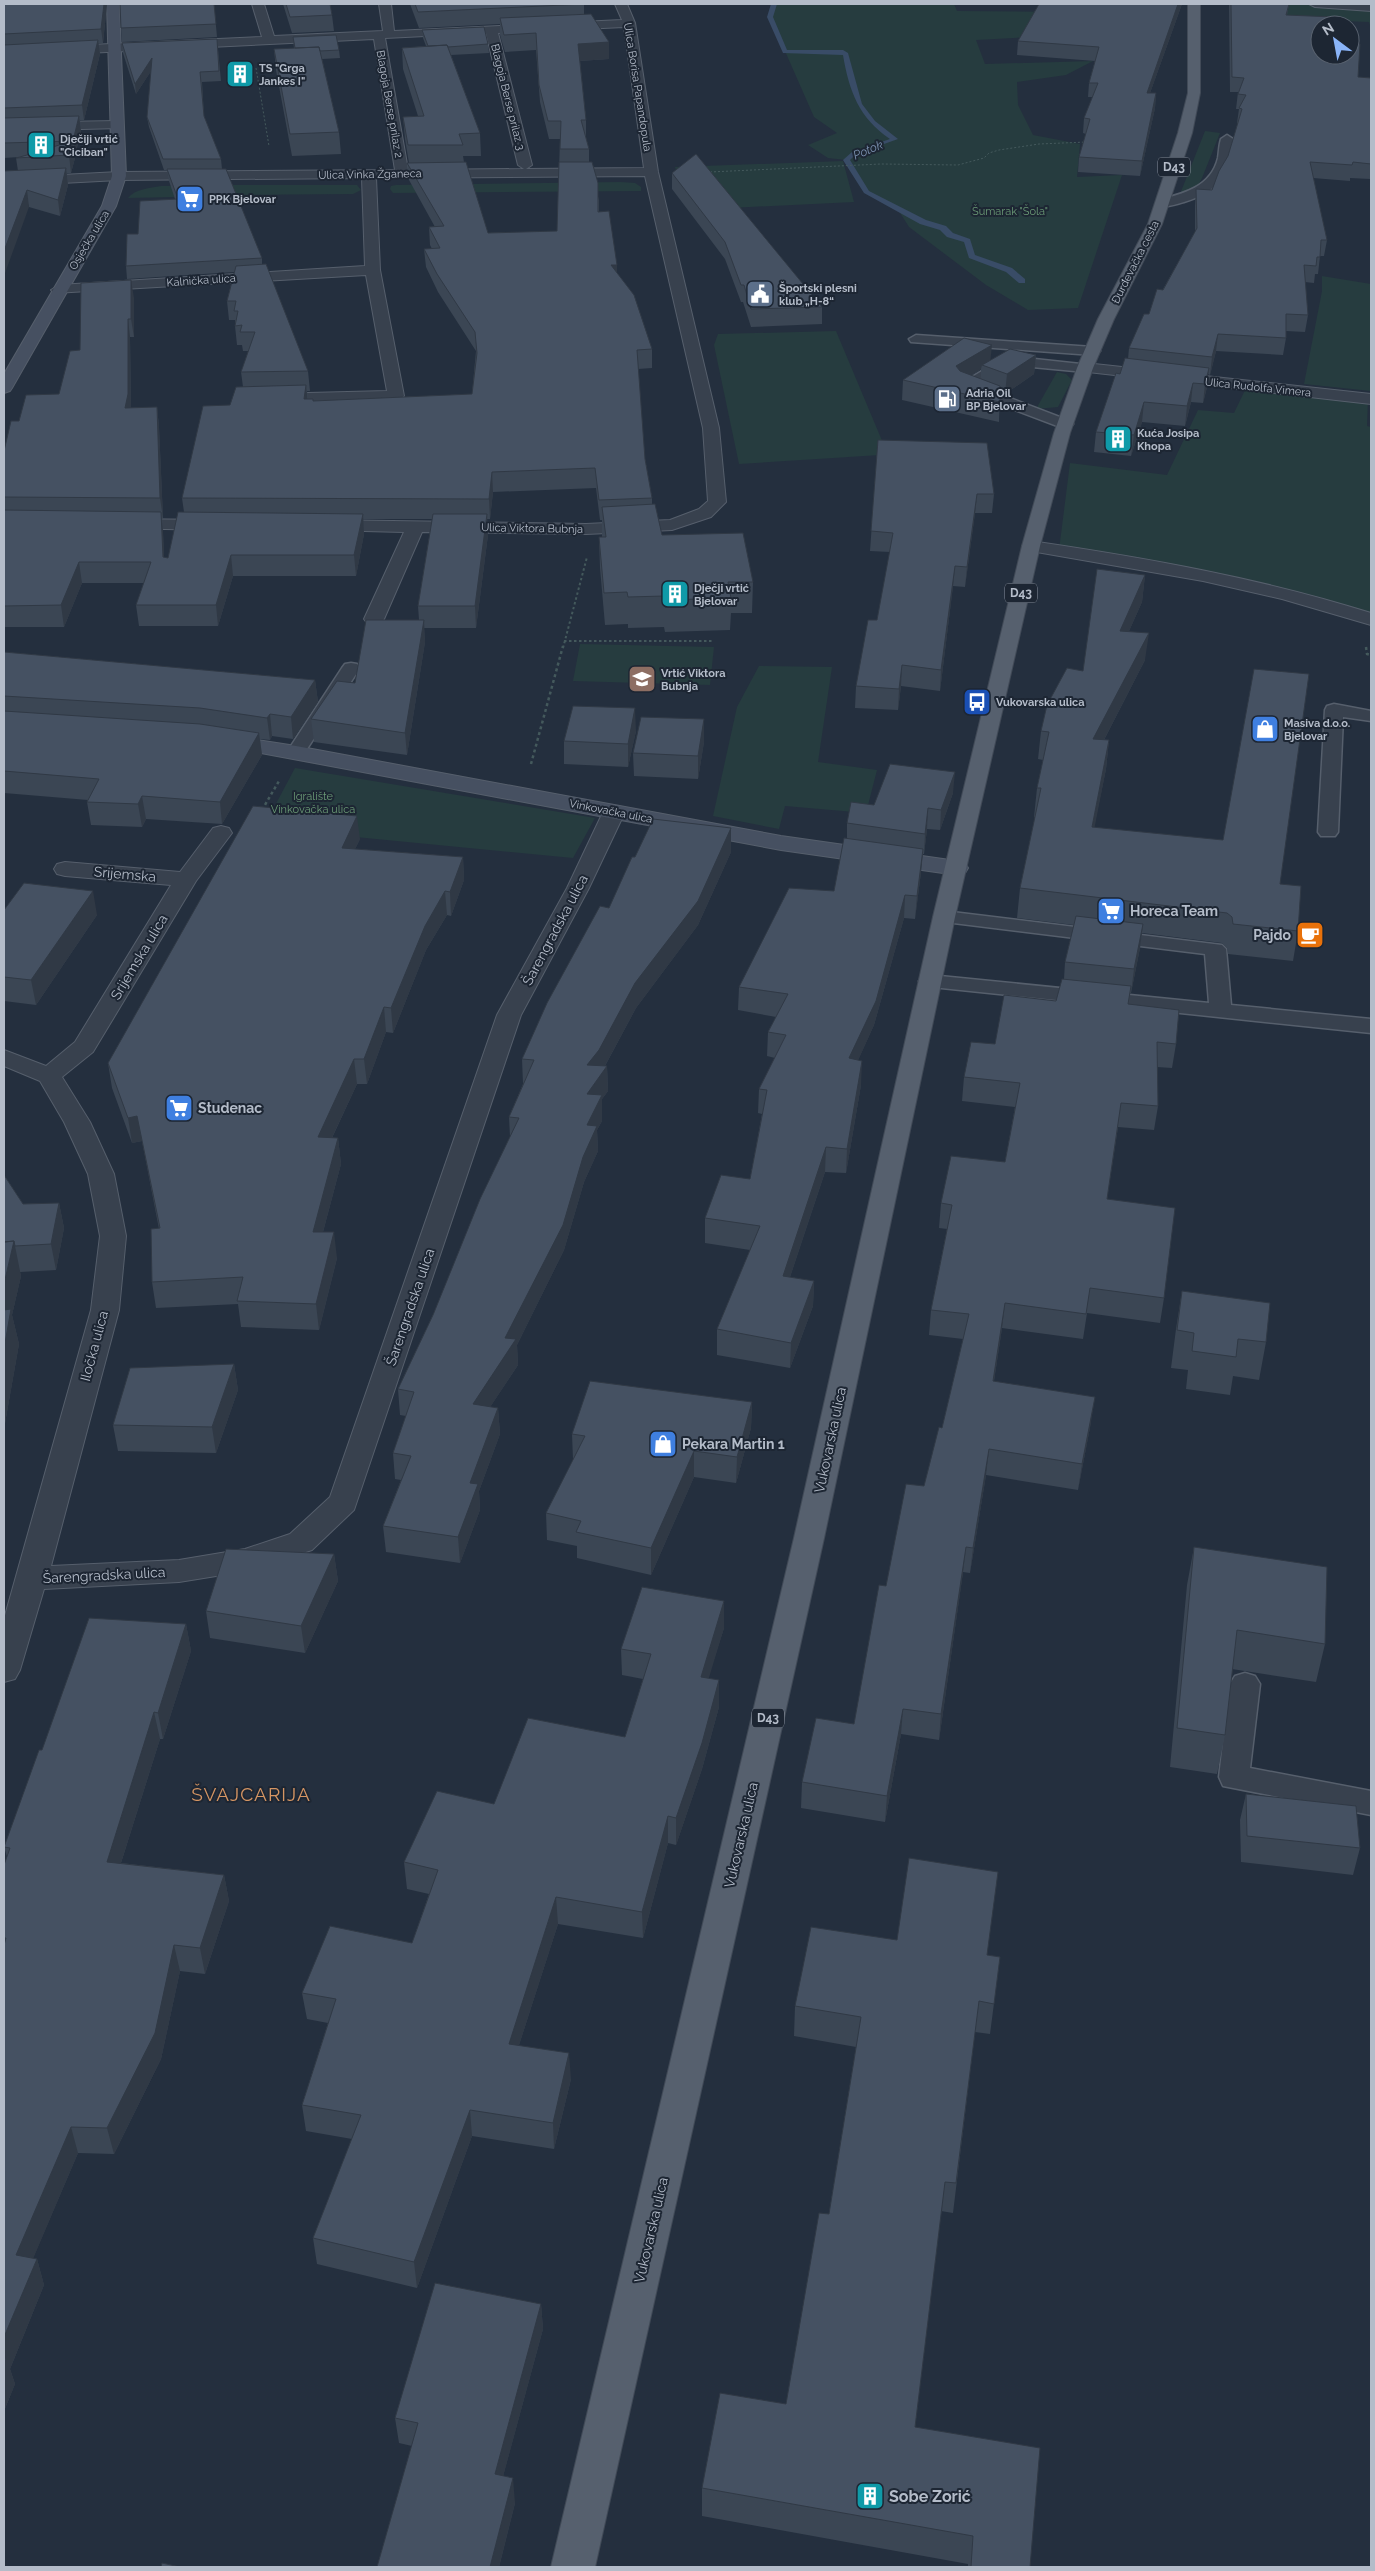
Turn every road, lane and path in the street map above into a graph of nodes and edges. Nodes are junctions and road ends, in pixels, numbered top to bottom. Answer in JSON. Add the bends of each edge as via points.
{"nodes":[{"id":1,"x":112,"y":4,"type":"edge"},
{"id":2,"x":258,"y":4,"type":"edge"},
{"id":3,"x":385,"y":4,"type":"edge"},
{"id":4,"x":620,"y":4,"type":"edge"},
{"id":5,"x":1194,"y":4,"type":"edge"},
{"id":6,"x":1315,"y":4,"type":"edge"},
{"id":7,"x":1371,"y":8,"type":"edge"},
{"id":8,"x":629,"y":23,"type":"junction"},
{"id":9,"x":491,"y":29,"type":"junction"},
{"id":10,"x":384,"y":34,"type":"junction"},
{"id":11,"x":269,"y":40,"type":"junction"},
{"id":12,"x":251,"y":41,"type":"junction"},
{"id":13,"x":113,"y":47,"type":"junction"},
{"id":14,"x":4,"y":53,"type":"edge"},
{"id":15,"x":116,"y":125,"type":"junction"},
{"id":16,"x":4,"y":127,"type":"edge"},
{"id":17,"x":1227,"y":139,"type":"dead end"},
{"id":18,"x":1086,"y":142,"type":"edge"},
{"id":19,"x":525,"y":165,"type":"dead end"},
{"id":20,"x":651,"y":172,"type":"junction"},
{"id":21,"x":709,"y":172,"type":"edge"},
{"id":22,"x":369,"y":174,"type":"junction"},
{"id":23,"x":402,"y":174,"type":"junction"},
{"id":24,"x":273,"y":175,"type":"junction"},
{"id":25,"x":119,"y":176,"type":"junction"},
{"id":26,"x":4,"y":182,"type":"edge"},
{"id":27,"x":1162,"y":203,"type":"junction"},
{"id":28,"x":373,"y":270,"type":"junction"},
{"id":29,"x":59,"y":290,"type":"junction"},
{"id":30,"x":1106,"y":319,"type":"joint"},
{"id":31,"x":916,"y":339,"type":"dead end"},
{"id":32,"x":1092,"y":351,"type":"junction"},
{"id":33,"x":1085,"y":368,"type":"junction"},
{"id":34,"x":4,"y":388,"type":"edge"},
{"id":35,"x":256,"y":399,"type":"edge"},
{"id":36,"x":1371,"y":399,"type":"edge"},
{"id":37,"x":1065,"y":424,"type":"junction"},
{"id":38,"x":112,"y":524,"type":"edge"},
{"id":39,"x":230,"y":525,"type":"edge"},
{"id":40,"x":309,"y":525,"type":"edge"},
{"id":41,"x":416,"y":526,"type":"junction"},
{"id":42,"x":596,"y":528,"type":"junction"},
{"id":43,"x":1031,"y":546,"type":"junction"},
{"id":44,"x":374,"y":619,"type":"edge"},
{"id":45,"x":1371,"y":619,"type":"edge"},
{"id":46,"x":564,"y":641,"type":"junction"},
{"id":47,"x":714,"y":641,"type":"dead end"},
{"id":48,"x":351,"y":668,"type":"dead end"},
{"id":49,"x":1371,"y":716,"type":"edge"},
{"id":50,"x":203,"y":738,"type":"edge"},
{"id":51,"x":296,"y":752,"type":"junction"},
{"id":52,"x":530,"y":767,"type":"dead end"},
{"id":53,"x":614,"y":812,"type":"junction"},
{"id":54,"x":221,"y":832,"type":"joint"},
{"id":55,"x":1328,"y":832,"type":"dead end"},
{"id":56,"x":957,"y":868,"type":"junction"},
{"id":57,"x":65,"y":869,"type":"dead end"},
{"id":58,"x":186,"y":880,"type":"junction"},
{"id":59,"x":944,"y":917,"type":"junction"},
{"id":60,"x":930,"y":981,"type":"junction"},
{"id":61,"x":1220,"y":1009,"type":"junction"},
{"id":62,"x":1371,"y":1026,"type":"edge"},
{"id":63,"x":4,"y":1057,"type":"edge"},
{"id":64,"x":49,"y":1076,"type":"junction"},
{"id":65,"x":32,"y":1578,"type":"junction"},
{"id":66,"x":4,"y":1670,"type":"edge"},
{"id":67,"x":1245,"y":1684,"type":"dead end"},
{"id":68,"x":1371,"y":1803,"type":"edge"},
{"id":69,"x":574,"y":2567,"type":"edge"}],
"edges":[{"from":1,"to":13,"type":"street","name":"Osječka ulica"},
{"from":2,"to":11,"type":"street"},
{"from":3,"to":10,"type":"street","name":"Blagoja Berse prilaz 2"},
{"from":4,"to":8,"type":"street","name":"Ulica Borisa Papandopula"},
{"from":5,"to":27,"type":"main road","name":"Đurđevačka cesta","number":"D43","via":[[1194,93],[1185,133]]},
{"from":6,"to":7,"type":"street"},
{"from":8,"to":9,"type":"street"},
{"from":8,"to":20,"type":"street","name":"Ulica Borisa Papandopula"},
{"from":9,"to":10,"type":"street"},
{"from":9,"to":19,"type":"street","name":"Blagoja Berse prilaz 3"},
{"from":10,"to":11,"type":"street"},
{"from":10,"to":23,"type":"street","name":"Blagoja Berse prilaz 2"},
{"from":11,"to":12,"type":"street"},
{"from":12,"to":13,"type":"street"},
{"from":12,"to":24,"type":"path"},
{"from":13,"to":14,"type":"street"},
{"from":13,"to":15,"type":"street","name":"Osječka ulica"},
{"from":15,"to":16,"type":"street"},
{"from":15,"to":25,"type":"street","name":"Osječka ulica"},
{"from":17,"to":27,"type":"lane","name":"Đurđevačka cesta","via":[[1224,160],[1209,185],[1188,198]]},
{"from":18,"to":21,"type":"path","via":[[999,150],[984,158],[958,164]]},
{"from":20,"to":23,"type":"street","name":"Ulica Vinka Žganeca"},
{"from":20,"to":42,"type":"street","name":"Ulica Viktora Bubnja","via":[[711,428],[717,502],[705,513],[672,525]]},
{"from":22,"to":23,"type":"street","name":"Ulica Vinka Žganeca"},
{"from":22,"to":24,"type":"street","name":"Ulica Vinka Žganeca"},
{"from":22,"to":28,"type":"street"},
{"from":24,"to":25,"type":"street","name":"Ulica Vinka Žganeca"},
{"from":25,"to":26,"type":"street","name":"Ulica Vinka Žganeca"},
{"from":25,"to":29,"type":"street","name":"Osječka ulica","via":[[109,206]]},
{"from":27,"to":30,"type":"main road","name":"Đurđevačka cesta","number":"D43","via":[[1155,224]]},
{"from":28,"to":29,"type":"street","name":"Kalnička ulica"},
{"from":28,"to":35,"type":"street","via":[[396,396]]},
{"from":29,"to":34,"type":"street","name":"Osječka ulica"},
{"from":30,"to":32,"type":"main road","name":"Vukovarska ulica","number":"D43"},
{"from":31,"to":32,"type":"lane"},
{"from":32,"to":33,"type":"main road","name":"Vukovarska ulica","number":"D43"},
{"from":33,"to":36,"type":"street","name":"Ulica Rudolfa Vimera"},
{"from":33,"to":37,"type":"main road","name":"Vukovarska ulica","number":"D43"},
{"from":33,"to":37,"type":"lane","via":[[1007,360],[964,386]]},
{"from":37,"to":43,"type":"main road","name":"Vukovarska ulica","number":"D43"},
{"from":38,"to":39,"type":"street"},
{"from":40,"to":41,"type":"street","name":"Ulica Viktora Bubnja"},
{"from":41,"to":42,"type":"street","name":"Ulica Viktora Bubnja"},
{"from":41,"to":44,"type":"street"},
{"from":42,"to":46,"type":"path"},
{"from":43,"to":45,"type":"street","via":[[1198,573],[1314,600]]},
{"from":43,"to":56,"type":"main road","name":"Vukovarska ulica","number":"D43"},
{"from":46,"to":47,"type":"path"},
{"from":46,"to":52,"type":"path"},
{"from":48,"to":51,"type":"lane"},
{"from":49,"to":55,"type":"lane","via":[[1334,710]]},
{"from":50,"to":51,"type":"street","name":"Vinkovačka ulica"},
{"from":51,"to":53,"type":"street","name":"Vinkovačka ulica"},
{"from":51,"to":54,"type":"path","via":[[259,816]]},
{"from":53,"to":56,"type":"street","name":"Vinkovačka ulica","via":[[781,843]]},
{"from":53,"to":65,"type":"street","name":"Šarengradska ulica","via":[[578,888],[509,1016],[343,1502],[301,1542],[247,1560],[179,1571]]},
{"from":54,"to":58,"type":"street","name":"Srijemska ulica"},
{"from":56,"to":59,"type":"main road","name":"Vukovarska ulica","number":"D43"},
{"from":57,"to":58,"type":"street","name":"Srijemska"},
{"from":58,"to":64,"type":"street","name":"Srijemska ulica","via":[[84,1047]]},
{"from":59,"to":60,"type":"main road","name":"Vukovarska ulica","number":"D43"},
{"from":59,"to":61,"type":"lane","via":[[1215,948]]},
{"from":60,"to":61,"type":"lane"},
{"from":60,"to":69,"type":"main road","name":"Vukovarska ulica","number":"D43","via":[[809,1538]]},
{"from":61,"to":62,"type":"lane"},
{"from":63,"to":64,"type":"street"},
{"from":64,"to":65,"type":"street","name":"Iločka ulica","via":[[77,1122],[101,1174],[113,1236],[105,1310]]},
{"from":65,"to":66,"type":"street","name":"Iločka ulica"},
{"from":67,"to":68,"type":"lane","via":[[1234,1777]]}]}
